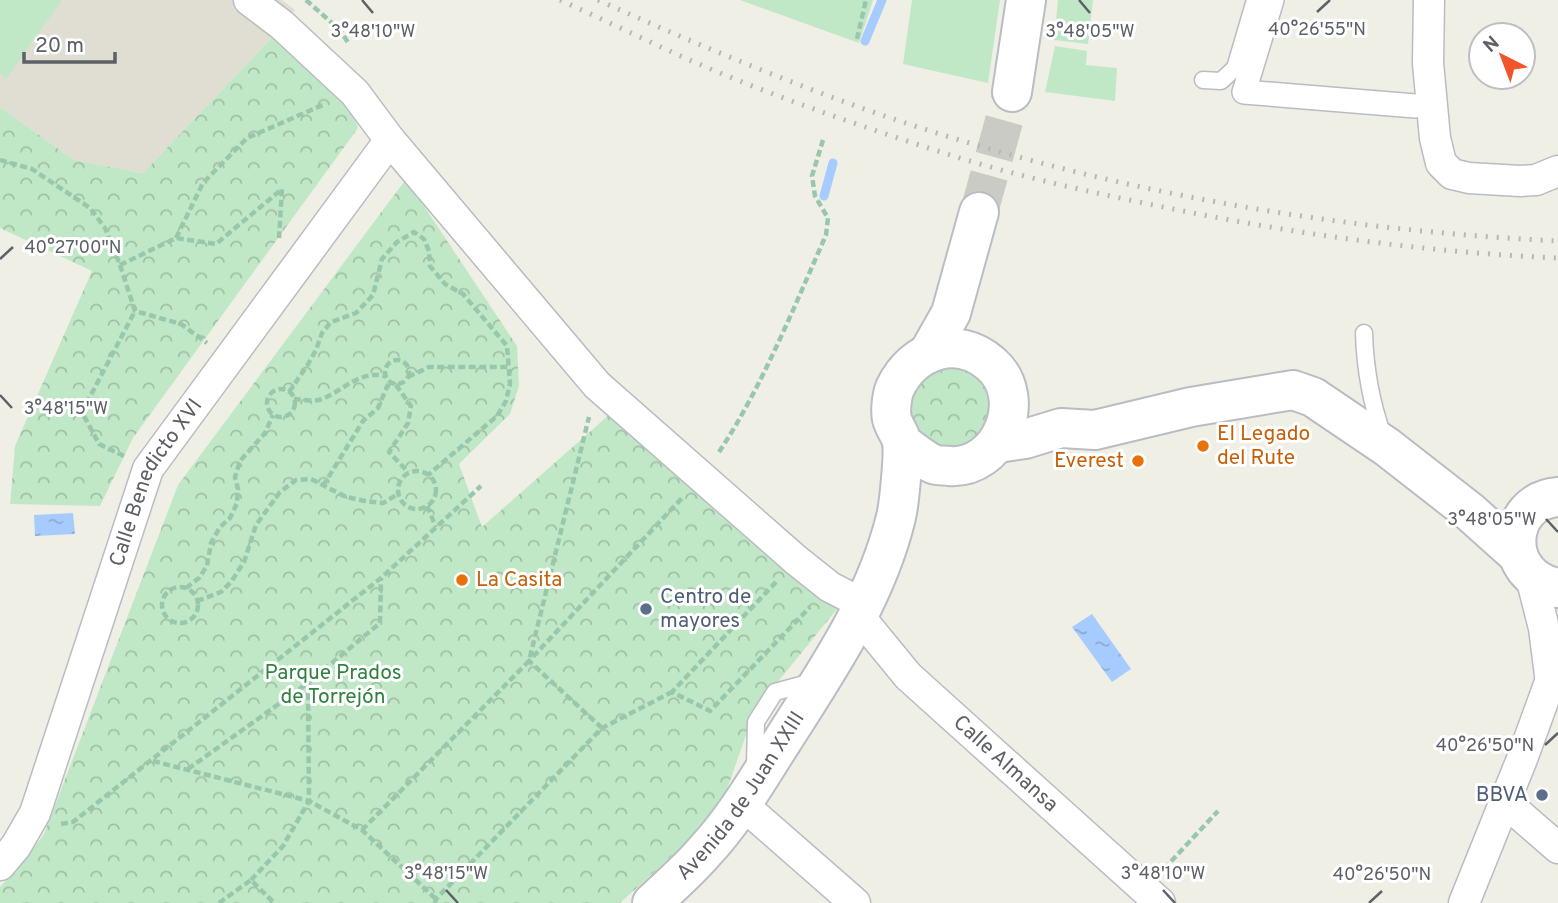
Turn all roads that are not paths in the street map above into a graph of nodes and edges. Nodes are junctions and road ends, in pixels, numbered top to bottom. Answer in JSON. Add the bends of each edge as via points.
{"nodes":[{"id":1,"x":249,"y":0,"type":"edge"},
{"id":2,"x":1026,"y":0,"type":"edge"},
{"id":3,"x":1255,"y":0,"type":"edge"},
{"id":4,"x":1272,"y":0,"type":"edge"},
{"id":5,"x":1429,"y":0,"type":"edge"},
{"id":6,"x":1203,"y":80,"type":"dead end"},
{"id":7,"x":1012,"y":92,"type":"tunnel mouth"},
{"id":8,"x":1415,"y":106,"type":"dead end"},
{"id":9,"x":390,"y":140,"type":"junction"},
{"id":10,"x":1558,"y":171,"type":"edge"},
{"id":11,"x":979,"y":212,"type":"tunnel mouth"},
{"id":12,"x":962,"y":275,"type":"junction"},
{"id":13,"x":1364,"y":332,"type":"dead end"},
{"id":14,"x":929,"y":352,"type":"junction"},
{"id":15,"x":977,"y":354,"type":"junction"},
{"id":16,"x":1009,"y":398,"type":"junction"},
{"id":17,"x":1060,"y":428,"type":"junction"},
{"id":18,"x":902,"y":443,"type":"junction"},
{"id":19,"x":998,"y":443,"type":"junction"},
{"id":20,"x":1387,"y":447,"type":"junction"},
{"id":21,"x":934,"y":465,"type":"junction"},
{"id":22,"x":1552,"y":498,"type":"edge"},
{"id":23,"x":1469,"y":511,"type":"junction"},
{"id":24,"x":896,"y":515,"type":"junction"},
{"id":25,"x":1535,"y":573,"type":"edge"},
{"id":26,"x":861,"y":609,"type":"junction"},
{"id":27,"x":1555,"y":680,"type":"edge"},
{"id":28,"x":1544,"y":726,"type":"edge"},
{"id":29,"x":749,"y":794,"type":"junction"},
{"id":30,"x":1505,"y":802,"type":"junction"},
{"id":31,"x":1558,"y":848,"type":"edge"},
{"id":32,"x":0,"y":865,"type":"edge"},
{"id":33,"x":1147,"y":898,"type":"edge"},
{"id":34,"x":1467,"y":902,"type":"edge"},
{"id":35,"x":652,"y":903,"type":"edge"},
{"id":36,"x":855,"y":903,"type":"edge"}],
"edges":[{"from":1,"to":9,"type":"street","via":[[355,93]]},
{"from":2,"to":7,"type":"main road"},
{"from":3,"to":6,"type":"lane","via":[[1236,68],[1221,81]]},
{"from":4,"to":8,"type":"street","via":[[1244,92]]},
{"from":5,"to":10,"type":"street","via":[[1428,63],[1441,163],[1452,174],[1469,178],[1536,180]]},
{"from":9,"to":26,"type":"street","via":[[597,385],[796,560]]},
{"from":9,"to":32,"type":"street","name":"Calle Benedicto XVI","via":[[148,469],[35,813]]},
{"from":11,"to":12,"type":"main road"},
{"from":12,"to":14,"type":"main road","via":[[951,313]]},
{"from":12,"to":15,"type":"main road","via":[[965,319]]},
{"from":13,"to":20,"type":"lane","via":[[1373,407]]},
{"from":14,"to":15,"type":"main road","via":[[945,348]]},
{"from":14,"to":18,"type":"main road","via":[[906,368],[893,391],[892,418]]},
{"from":15,"to":16,"type":"main road","via":[[998,373]]},
{"from":16,"to":17,"type":"main road"},
{"from":16,"to":19,"type":"main road","via":[[1008,422]]},
{"from":17,"to":19,"type":"main road"},
{"from":17,"to":20,"type":"main road","via":[[1095,430],[1191,407],[1293,390],[1313,397]]},
{"from":18,"to":21,"type":"main road"},
{"from":18,"to":24,"type":"main road"},
{"from":19,"to":21,"type":"main road","via":[[980,459],[958,467]]},
{"from":20,"to":23,"type":"main road"},
{"from":21,"to":24,"type":"main road"},
{"from":22,"to":23,"type":"main road"},
{"from":22,"to":25,"type":"main road","via":[[1528,511],[1516,538]]},
{"from":23,"to":25,"type":"main road"},
{"from":24,"to":26,"type":"main road","name":"Avenida de Juan XXIII","via":[[881,566]]},
{"from":25,"to":27,"type":"street"},
{"from":26,"to":29,"type":"main road","name":"Avenida de Juan XXIII"},
{"from":26,"to":33,"type":"street","name":"Calle Almansa","via":[[908,676]]},
{"from":27,"to":28,"type":"street"},
{"from":28,"to":30,"type":"street"},
{"from":29,"to":35,"type":"main road","name":"Avenida de Juan XXIII","via":[[705,852]]},
{"from":29,"to":36,"type":"street"},
{"from":30,"to":31,"type":"street"},
{"from":30,"to":34,"type":"street"}]}
